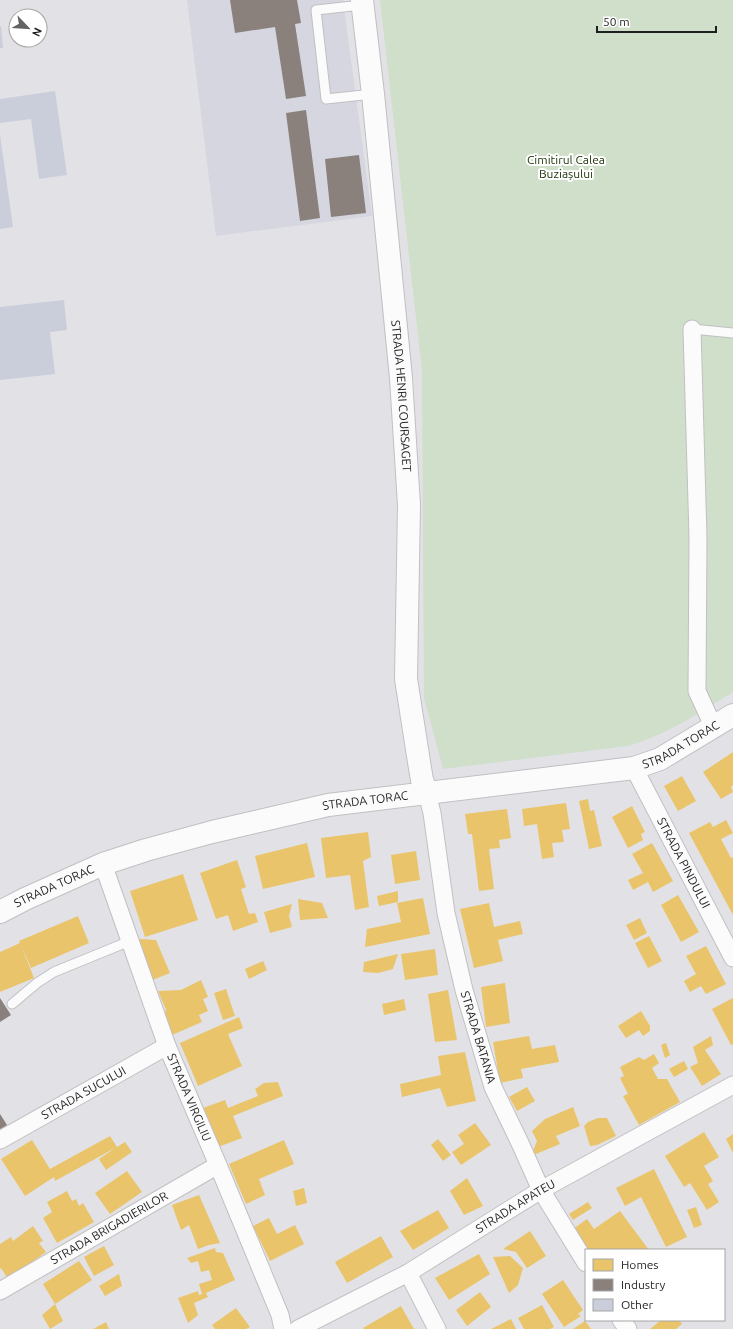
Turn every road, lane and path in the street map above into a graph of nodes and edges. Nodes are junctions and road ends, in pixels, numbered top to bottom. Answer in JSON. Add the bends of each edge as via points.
{"nodes":[{"id":1,"x":362,"y":2,"type":"edge"},
{"id":2,"x":373,"y":94,"type":"junction"},
{"id":3,"x":692,"y":329,"type":"joint"},
{"id":4,"x":733,"y":333,"type":"edge"},
{"id":5,"x":733,"y":715,"type":"edge"},
{"id":6,"x":714,"y":728,"type":"junction"},
{"id":7,"x":634,"y":768,"type":"junction"},
{"id":8,"x":426,"y":793,"type":"junction"},
{"id":9,"x":103,"y":864,"type":"junction"},
{"id":10,"x":0,"y":912,"type":"edge"},
{"id":11,"x":130,"y":941,"type":"junction"},
{"id":12,"x":733,"y":958,"type":"edge"},
{"id":13,"x":12,"y":1004,"type":"dead end"},
{"id":14,"x":167,"y":1046,"type":"junction"},
{"id":15,"x":733,"y":1085,"type":"edge"},
{"id":16,"x":0,"y":1140,"type":"edge"},
{"id":17,"x":218,"y":1165,"type":"junction"},
{"id":18,"x":541,"y":1190,"type":"junction"},
{"id":19,"x":585,"y":1261,"type":"edge"},
{"id":20,"x":408,"y":1273,"type":"junction"},
{"id":21,"x":0,"y":1291,"type":"edge"},
{"id":22,"x":283,"y":1329,"type":"edge"},
{"id":23,"x":298,"y":1329,"type":"edge"},
{"id":24,"x":437,"y":1329,"type":"edge"}],
"edges":[{"from":1,"to":2,"type":"street","name":"STRADA HENRI COURSAGET"},
{"from":1,"to":2,"type":"lane","via":[[316,10],[326,99]]},
{"from":2,"to":8,"type":"street","name":"STRADA HENRI COURSAGET","via":[[401,378],[409,505],[406,679]]},
{"from":3,"to":4,"type":"lane"},
{"from":3,"to":6,"type":"street","via":[[698,537],[697,691]]},
{"from":5,"to":6,"type":"street","name":"STRADA TORAC"},
{"from":6,"to":7,"type":"street","name":"STRADA TORAC","via":[[660,759]]},
{"from":7,"to":8,"type":"street","name":"STRADA TORAC"},
{"from":7,"to":12,"type":"street","name":"STRADA PINDULUI"},
{"from":8,"to":9,"type":"street","name":"STRADA TORAC","via":[[328,805],[212,832]]},
{"from":8,"to":18,"type":"street","name":"STRADA BATANIA","via":[[432,813],[446,913],[479,1044],[493,1087]]},
{"from":9,"to":10,"type":"street","name":"STRADA TORAC"},
{"from":9,"to":11,"type":"street","name":"STRADA VIRGILIU"},
{"from":11,"to":13,"type":"lane","via":[[54,972]]},
{"from":11,"to":14,"type":"street","name":"STRADA VIRGILIU"},
{"from":14,"to":16,"type":"street","name":"STRADA SUCULUI"},
{"from":14,"to":17,"type":"street","name":"STRADA VIRGILIU"},
{"from":15,"to":18,"type":"street","name":"STRADA APATEU"},
{"from":17,"to":21,"type":"street","name":"STRADA BRIGADIERILOR"},
{"from":17,"to":22,"type":"street","name":"STRADA VIRGILIU","via":[[280,1315]]},
{"from":18,"to":19,"type":"street","name":"STRADA BATANIA"},
{"from":18,"to":20,"type":"street","name":"STRADA APATEU"},
{"from":20,"to":23,"type":"street","name":"STRADA APATEU"},
{"from":20,"to":24,"type":"street"}]}
